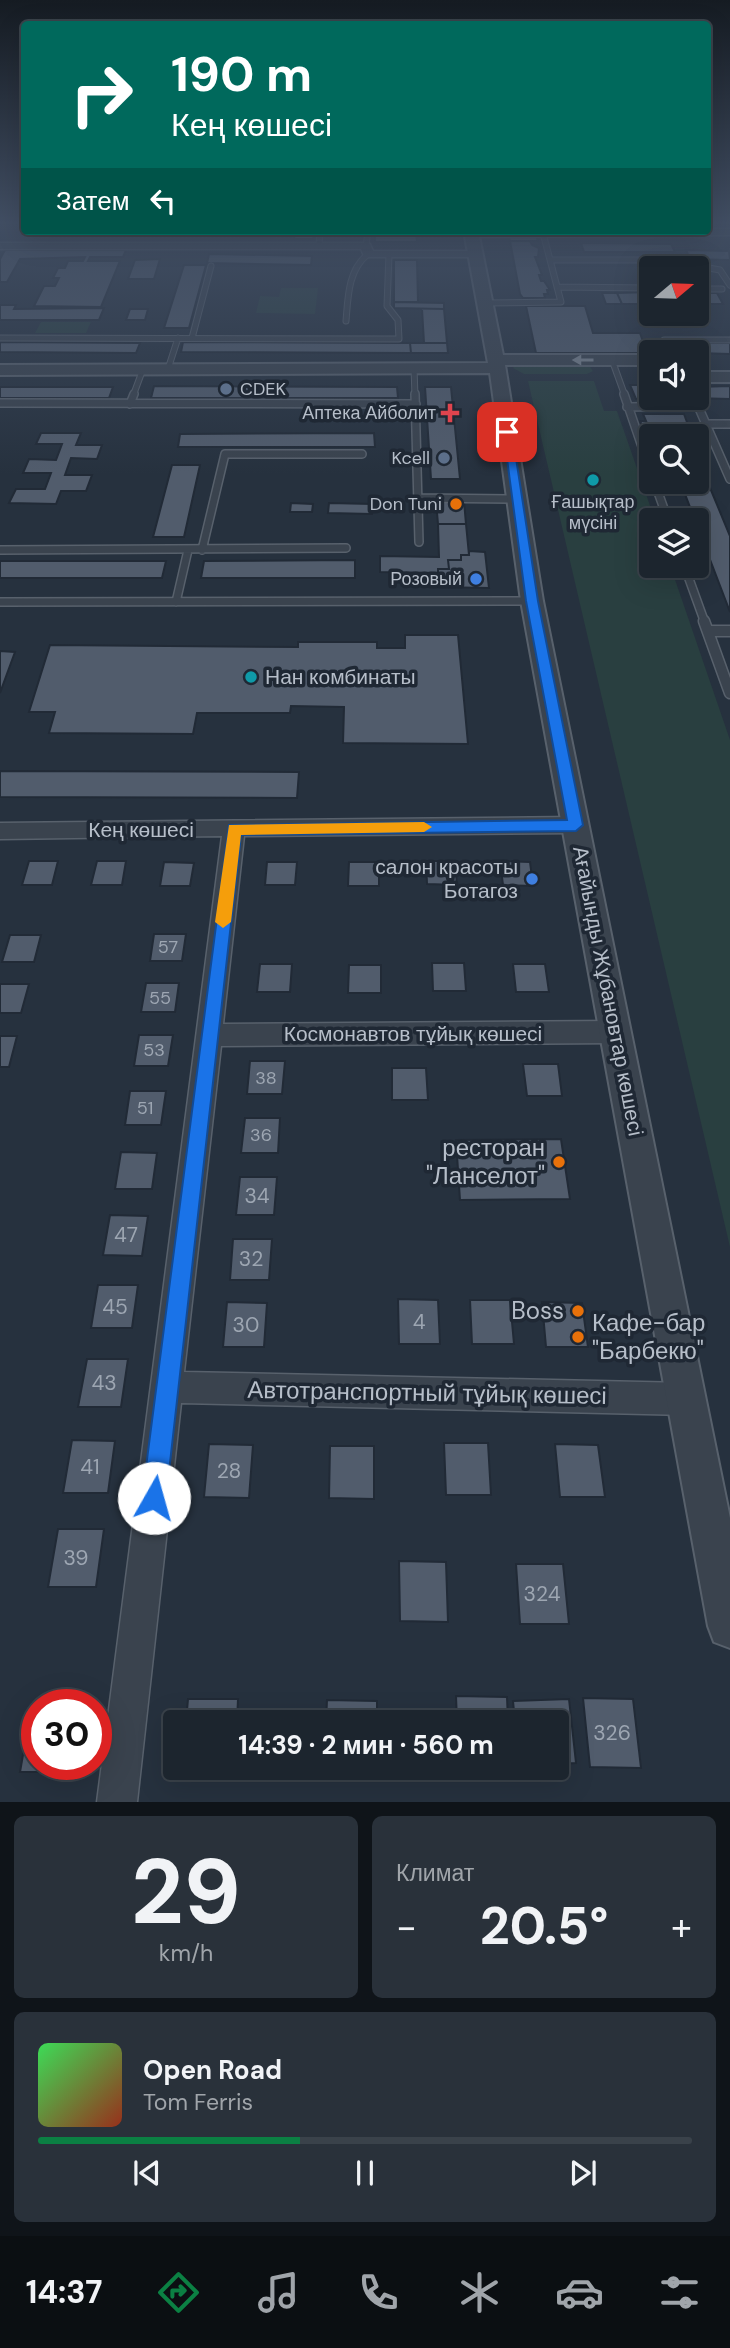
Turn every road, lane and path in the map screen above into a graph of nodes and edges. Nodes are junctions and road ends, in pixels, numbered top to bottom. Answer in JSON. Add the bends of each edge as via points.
{"nodes":[{"id":1,"x":200,"y":306,"type":"edge"},
{"id":2,"x":347,"y":306,"type":"edge"},
{"id":3,"x":387,"y":306,"type":"edge"},
{"id":4,"x":485,"y":306,"type":"edge"},
{"id":5,"x":345,"y":321,"type":"dead end"},
{"id":6,"x":0,"y":338,"type":"edge"},
{"id":7,"x":178,"y":338,"type":"junction"},
{"id":8,"x":192,"y":338,"type":"junction"},
{"id":9,"x":709,"y":340,"type":"edge"},
{"id":10,"x":730,"y":340,"type":"edge"},
{"id":11,"x":612,"y":360,"type":"junction"},
{"id":12,"x":639,"y":360,"type":"edge"},
{"id":13,"x":414,"y":368,"type":"junction"},
{"id":14,"x":143,"y":369,"type":"junction"},
{"id":15,"x":168,"y":369,"type":"junction"},
{"id":16,"x":0,"y":370,"type":"edge"},
{"id":17,"x":501,"y":370,"type":"junction"},
{"id":18,"x":611,"y":377,"type":"junction"},
{"id":19,"x":638,"y":377,"type":"dead end"},
{"id":20,"x":709,"y":377,"type":"edge"},
{"id":21,"x":730,"y":377,"type":"edge"},
{"id":22,"x":0,"y":403,"type":"edge"},
{"id":23,"x":130,"y":404,"type":"junction"},
{"id":24,"x":416,"y":404,"type":"junction"},
{"id":25,"x":627,"y":407,"type":"junction"},
{"id":26,"x":706,"y":424,"type":"edge"},
{"id":27,"x":709,"y":424,"type":"edge"},
{"id":28,"x":730,"y":424,"type":"edge"},
{"id":29,"x":709,"y":431,"type":"edge"},
{"id":30,"x":639,"y":440,"type":"edge"},
{"id":31,"x":362,"y":454,"type":"dead end"},
{"id":32,"x":730,"y":479,"type":"edge"},
{"id":33,"x":419,"y":498,"type":"junction"},
{"id":34,"x":517,"y":499,"type":"junction"},
{"id":35,"x":419,"y":542,"type":"dead end"},
{"id":36,"x":346,"y":548,"type":"dead end"},
{"id":37,"x":0,"y":550,"type":"edge"},
{"id":38,"x":188,"y":550,"type":"junction"},
{"id":39,"x":202,"y":550,"type":"junction"},
{"id":40,"x":689,"y":578,"type":"edge"},
{"id":41,"x":532,"y":601,"type":"junction"},
{"id":42,"x":0,"y":602,"type":"edge"},
{"id":43,"x":176,"y":602,"type":"junction"},
{"id":44,"x":708,"y":631,"type":"junction"},
{"id":45,"x":730,"y":631,"type":"edge"},
{"id":46,"x":730,"y":693,"type":"edge"},
{"id":47,"x":576,"y":825,"type":"junction"},
{"id":48,"x":234,"y":829,"type":"junction"},
{"id":49,"x":1,"y":832,"type":"edge"},
{"id":50,"x":616,"y":1032,"type":"junction"},
{"id":51,"x":209,"y":1035,"type":"junction"},
{"id":52,"x":167,"y":1387,"type":"junction"},
{"id":53,"x":687,"y":1399,"type":"junction"},
{"id":54,"x":730,"y":1626,"type":"edge"},
{"id":55,"x":117,"y":1802,"type":"edge"}],
"edges":[{"from":1,"to":8,"type":"lane"},
{"from":2,"to":5,"type":"lane"},
{"from":3,"to":8,"type":"lane","via":[[398,320],[399,339]]},
{"from":4,"to":17,"type":"street","name":"Ағайынды Жұбановтар көшесі"},
{"from":6,"to":7,"type":"lane"},
{"from":7,"to":8,"type":"lane"},
{"from":7,"to":15,"type":"lane"},
{"from":9,"to":10,"type":"lane"},
{"from":11,"to":12,"type":"street"},
{"from":11,"to":17,"type":"street","one_way":true},
{"from":11,"to":18,"type":"lane"},
{"from":13,"to":15,"type":"street"},
{"from":13,"to":17,"type":"street"},
{"from":13,"to":24,"type":"lane"},
{"from":14,"to":15,"type":"street"},
{"from":14,"to":16,"type":"street"},
{"from":14,"to":23,"type":"lane"},
{"from":17,"to":34,"type":"street","name":"Ағайынды Жұбановтар көшесі"},
{"from":18,"to":19,"type":"street"},
{"from":18,"to":25,"type":"lane"},
{"from":20,"to":21,"type":"street"},
{"from":22,"to":23,"type":"lane"},
{"from":23,"to":24,"type":"lane"},
{"from":24,"to":33,"type":"lane"},
{"from":25,"to":26,"type":"lane","via":[[698,406]]},
{"from":25,"to":30,"type":"lane"},
{"from":27,"to":28,"type":"lane"},
{"from":29,"to":32,"type":"lane"},
{"from":31,"to":39,"type":"lane","via":[[225,454]]},
{"from":33,"to":34,"type":"lane"},
{"from":33,"to":35,"type":"lane"},
{"from":34,"to":41,"type":"street","name":"Ағайынды Жұбановтар көшесі"},
{"from":36,"to":39,"type":"lane"},
{"from":37,"to":38,"type":"lane"},
{"from":38,"to":39,"type":"lane"},
{"from":38,"to":43,"type":"lane"},
{"from":40,"to":44,"type":"lane"},
{"from":41,"to":43,"type":"lane"},
{"from":41,"to":47,"type":"street","name":"Ағайынды Жұбановтар көшесі"},
{"from":42,"to":43,"type":"lane"},
{"from":44,"to":45,"type":"lane"},
{"from":44,"to":46,"type":"lane"},
{"from":47,"to":48,"type":"street","name":"Кең көшесі"},
{"from":47,"to":50,"type":"street","name":"Ағайынды Жұбановтар көшесі"},
{"from":48,"to":49,"type":"street","name":"Кең көшесі"},
{"from":48,"to":51,"type":"street"},
{"from":50,"to":51,"type":"street","name":"Космонавтов тұйық көшесі"},
{"from":50,"to":53,"type":"street","name":"Ағайынды Жұбановтар көшесі"},
{"from":51,"to":52,"type":"street"},
{"from":52,"to":53,"type":"street","name":"Автотранспортный тұйық көшесі"},
{"from":52,"to":55,"type":"street"},
{"from":53,"to":54,"type":"street","name":"Ағайынды Жұбановтар көшесі"}]}
